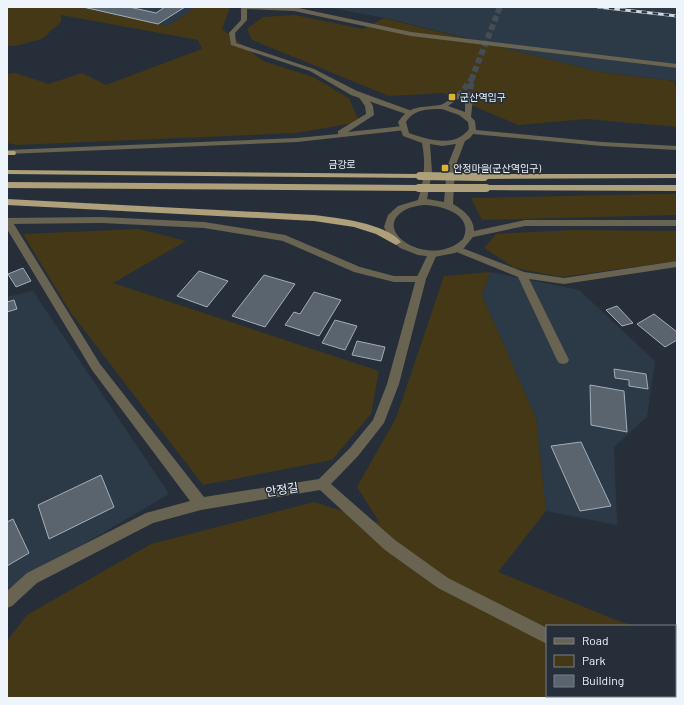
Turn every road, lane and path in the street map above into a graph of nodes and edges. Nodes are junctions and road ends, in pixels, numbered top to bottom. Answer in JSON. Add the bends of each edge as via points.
{"nodes":[{"id":1,"x":245,"y":7,"type":"edge"},
{"id":2,"x":677,"y":66,"type":"edge"},
{"id":3,"x":362,"y":96,"type":"junction"},
{"id":4,"x":458,"y":96,"type":"tunnel mouth"},
{"id":5,"x":469,"y":98,"type":"tunnel mouth"},
{"id":6,"x":443,"y":107,"type":"junction"},
{"id":7,"x":409,"y":113,"type":"junction"},
{"id":8,"x":468,"y":116,"type":"junction"},
{"id":9,"x":403,"y":128,"type":"junction"},
{"id":10,"x":472,"y":132,"type":"junction"},
{"id":11,"x":338,"y":136,"type":"junction"},
{"id":12,"x":461,"y":141,"type":"junction"},
{"id":13,"x":426,"y":143,"type":"junction"},
{"id":14,"x":677,"y":148,"type":"edge"},
{"id":15,"x":9,"y":153,"type":"edge"},
{"id":16,"x":7,"y":172,"type":"edge"},
{"id":17,"x":677,"y":176,"type":"edge"},
{"id":18,"x":7,"y":185,"type":"edge"},
{"id":19,"x":677,"y":188,"type":"edge"},
{"id":20,"x":7,"y":202,"type":"edge"},
{"id":21,"x":422,"y":202,"type":"junction"},
{"id":22,"x":448,"y":206,"type":"junction"},
{"id":23,"x":7,"y":221,"type":"edge"},
{"id":24,"x":677,"y":222,"type":"edge"},
{"id":25,"x":470,"y":235,"type":"junction"},
{"id":26,"x":396,"y":242,"type":"junction"},
{"id":27,"x":457,"y":249,"type":"junction"},
{"id":28,"x":432,"y":254,"type":"junction"},
{"id":29,"x":677,"y":264,"type":"edge"},
{"id":30,"x":522,"y":275,"type":"junction"},
{"id":31,"x":421,"y":279,"type":"junction"},
{"id":32,"x":563,"y":360,"type":"dead end"},
{"id":33,"x":322,"y":484,"type":"junction"},
{"id":34,"x":201,"y":504,"type":"junction"},
{"id":35,"x":7,"y":601,"type":"edge"},
{"id":36,"x":546,"y":635,"type":"edge"}],
"edges":[{"from":1,"to":2,"type":"street","via":[[294,9],[411,34]]},
{"from":1,"to":3,"type":"street","via":[[244,20],[232,33],[233,44],[312,70]]},
{"from":3,"to":7,"type":"street"},
{"from":3,"to":11,"type":"street","via":[[369,106],[370,115]]},
{"from":4,"to":6,"type":"street"},
{"from":5,"to":8,"type":"street"},
{"from":6,"to":7,"type":"street","via":[[421,108]]},
{"from":6,"to":8,"type":"street"},
{"from":7,"to":9,"type":"street","via":[[402,122]]},
{"from":8,"to":10,"type":"street","via":[[474,125]]},
{"from":9,"to":11,"type":"street"},
{"from":9,"to":13,"type":"street","via":[[406,134]]},
{"from":10,"to":12,"type":"street"},
{"from":10,"to":14,"type":"street"},
{"from":11,"to":15,"type":"street","via":[[289,141]]},
{"from":12,"to":13,"type":"street","via":[[444,144]]},
{"from":12,"to":22,"type":"street","via":[[451,167]]},
{"from":13,"to":21,"type":"street","via":[[430,155]]},
{"from":16,"to":17,"type":"highway","name":"금강로","bridge":true},
{"from":18,"to":19,"type":"highway","name":"금강로","bridge":true},
{"from":20,"to":26,"type":"highway","via":[[314,218],[355,224],[379,232]]},
{"from":21,"to":22,"type":"street"},
{"from":21,"to":26,"type":"street","via":[[409,204],[391,216],[388,224]]},
{"from":22,"to":25,"type":"street","via":[[466,218],[470,226]]},
{"from":23,"to":31,"type":"street","via":[[102,220],[204,225],[285,238],[357,270],[394,279]]},
{"from":23,"to":34,"type":"street","via":[[96,367]]},
{"from":24,"to":25,"type":"street","via":[[525,223]]},
{"from":25,"to":27,"type":"street"},
{"from":26,"to":28,"type":"street","via":[[406,248]]},
{"from":27,"to":28,"type":"street"},
{"from":27,"to":30,"type":"street"},
{"from":28,"to":31,"type":"street"},
{"from":29,"to":30,"type":"street","via":[[564,281]]},
{"from":30,"to":32,"type":"street"},
{"from":31,"to":33,"type":"street","via":[[393,384],[378,423]]},
{"from":33,"to":34,"type":"street","name":"안정길"},
{"from":33,"to":36,"type":"street","via":[[390,545],[443,583]]},
{"from":34,"to":35,"type":"street","name":"안정길","via":[[151,516],[32,578]]}]}
